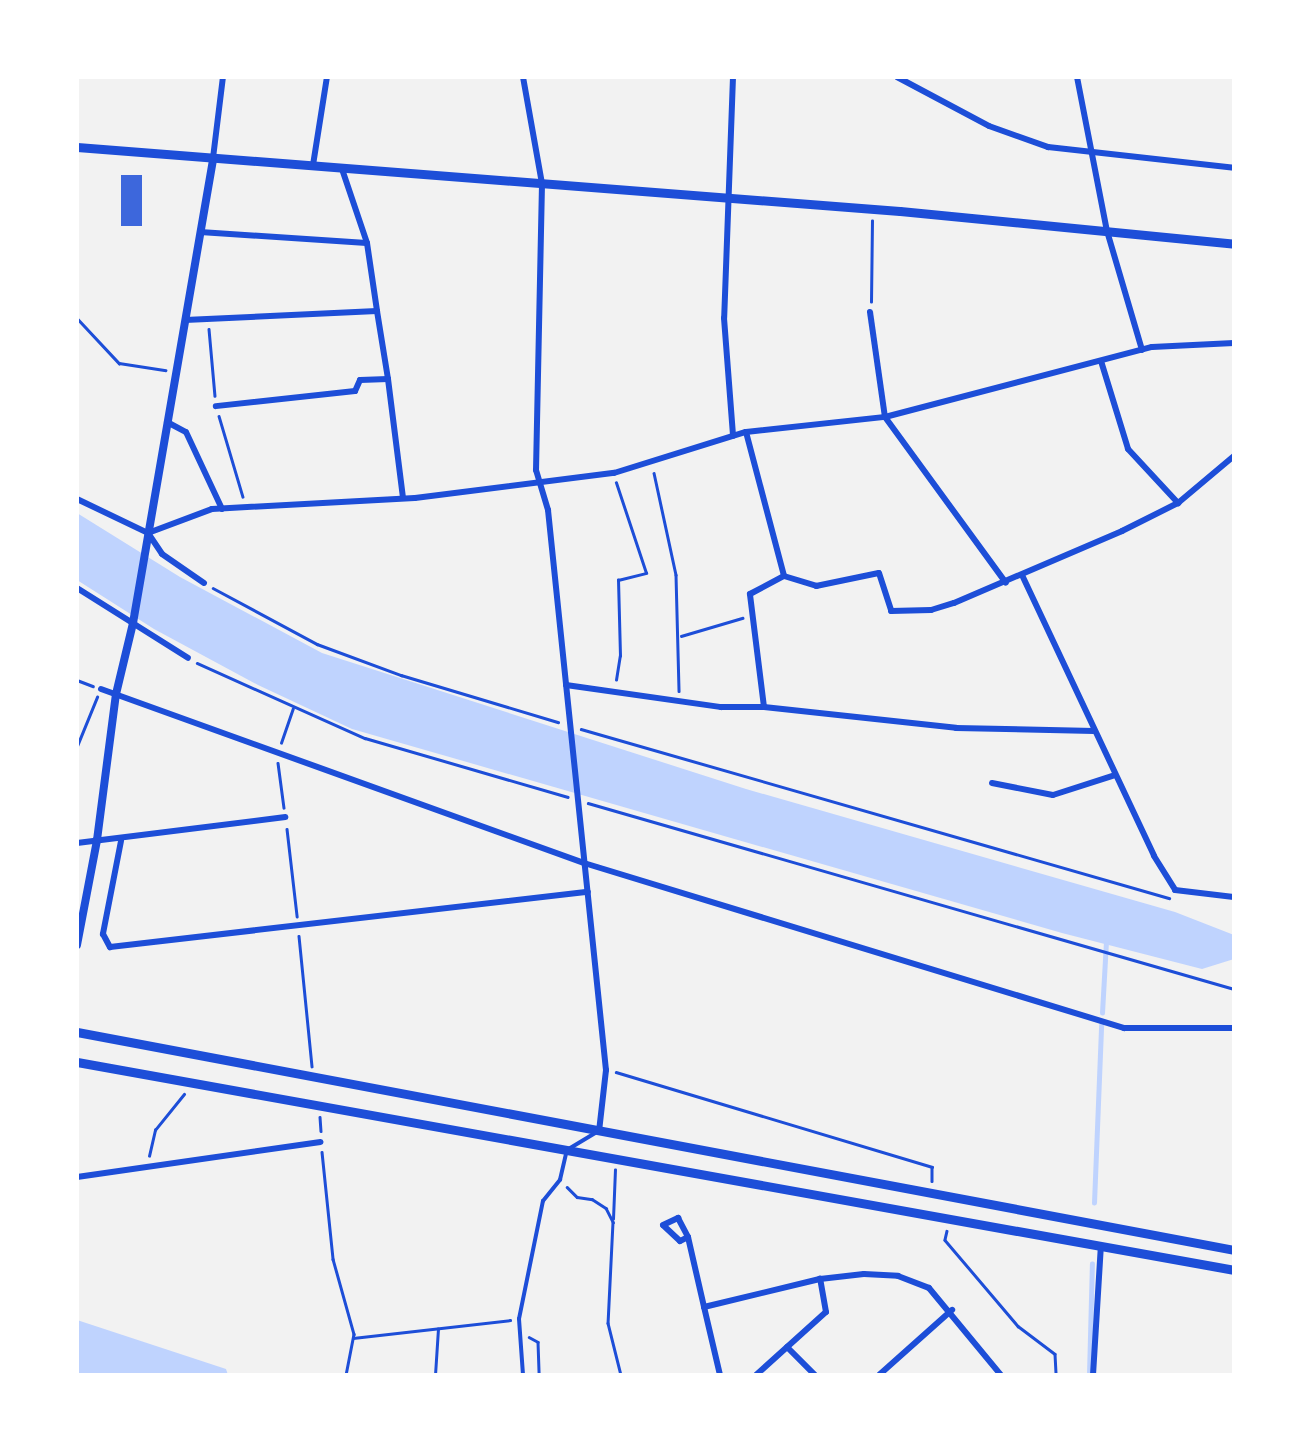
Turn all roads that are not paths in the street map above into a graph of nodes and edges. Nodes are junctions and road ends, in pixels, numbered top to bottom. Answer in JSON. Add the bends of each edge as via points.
{"nodes":[{"id":1,"x":223,"y":77,"type":"edge"},
{"id":2,"x":327,"y":77,"type":"edge"},
{"id":3,"x":523,"y":77,"type":"edge"},
{"id":4,"x":733,"y":77,"type":"edge"},
{"id":5,"x":897,"y":77,"type":"edge"},
{"id":6,"x":1077,"y":77,"type":"edge"},
{"id":7,"x":77,"y":147,"type":"edge"},
{"id":8,"x":1091,"y":155,"type":"junction"},
{"id":9,"x":213,"y":159,"type":"junction"},
{"id":10,"x":313,"y":165,"type":"junction"},
{"id":11,"x":1234,"y":168,"type":"edge"},
{"id":12,"x":342,"y":169,"type":"junction"},
{"id":13,"x":542,"y":184,"type":"junction"},
{"id":14,"x":726,"y":197,"type":"junction"},
{"id":15,"x":1107,"y":231,"type":"junction"},
{"id":16,"x":200,"y":232,"type":"junction"},
{"id":17,"x":367,"y":243,"type":"junction"},
{"id":18,"x":1234,"y":244,"type":"edge"},
{"id":19,"x":377,"y":311,"type":"junction"},
{"id":20,"x":870,"y":312,"type":"road end"},
{"id":21,"x":185,"y":320,"type":"junction"},
{"id":22,"x":1234,"y":344,"type":"edge"},
{"id":23,"x":1142,"y":350,"type":"junction"},
{"id":24,"x":1101,"y":361,"type":"junction"},
{"id":25,"x":388,"y":379,"type":"junction"},
{"id":26,"x":216,"y":406,"type":"dead end"},
{"id":27,"x":885,"y":417,"type":"junction"},
{"id":28,"x":167,"y":422,"type":"junction"},
{"id":29,"x":746,"y":432,"type":"junction"},
{"id":30,"x":733,"y":436,"type":"junction"},
{"id":31,"x":1234,"y":456,"type":"edge"},
{"id":32,"x":539,"y":485,"type":"junction"},
{"id":33,"x":403,"y":498,"type":"junction"},
{"id":34,"x":77,"y":499,"type":"edge"},
{"id":35,"x":1178,"y":503,"type":"junction"},
{"id":36,"x":222,"y":509,"type":"junction"},
{"id":37,"x":148,"y":533,"type":"junction"},
{"id":38,"x":1022,"y":575,"type":"junction"},
{"id":39,"x":784,"y":576,"type":"junction"},
{"id":40,"x":204,"y":583,"type":"road end"},
{"id":41,"x":1006,"y":583,"type":"junction"},
{"id":42,"x":77,"y":588,"type":"edge"},
{"id":43,"x":133,"y":623,"type":"junction"},
{"id":44,"x":188,"y":658,"type":"road end"},
{"id":45,"x":566,"y":685,"type":"junction"},
{"id":46,"x":101,"y":689,"type":"road end"},
{"id":47,"x":116,"y":694,"type":"junction"},
{"id":48,"x":764,"y":707,"type":"junction"},
{"id":49,"x":1094,"y":731,"type":"junction"},
{"id":50,"x":1115,"y":775,"type":"junction"},
{"id":51,"x":992,"y":783,"type":"dead end"},
{"id":52,"x":285,"y":817,"type":"road end"},
{"id":53,"x":97,"y":840,"type":"junction"},
{"id":54,"x":121,"y":841,"type":"junction"},
{"id":55,"x":77,"y":843,"type":"edge"},
{"id":56,"x":584,"y":863,"type":"junction"},
{"id":57,"x":588,"y":892,"type":"junction"},
{"id":58,"x":1234,"y":897,"type":"edge"},
{"id":59,"x":77,"y":945,"type":"edge"},
{"id":60,"x":1234,"y":1028,"type":"edge"},
{"id":61,"x":77,"y":1032,"type":"edge"},
{"id":62,"x":77,"y":1062,"type":"edge"},
{"id":63,"x":599,"y":1131,"type":"junction"},
{"id":64,"x":321,"y":1142,"type":"road end"},
{"id":65,"x":567,"y":1150,"type":"junction"},
{"id":66,"x":77,"y":1177,"type":"edge"},
{"id":67,"x":688,"y":1237,"type":"dead end"},
{"id":68,"x":1101,"y":1245,"type":"junction"},
{"id":69,"x":1234,"y":1250,"type":"edge"},
{"id":70,"x":1234,"y":1270,"type":"edge"},
{"id":71,"x":820,"y":1279,"type":"junction"},
{"id":72,"x":704,"y":1307,"type":"junction"},
{"id":73,"x":952,"y":1310,"type":"junction"},
{"id":74,"x":787,"y":1347,"type":"junction"},
{"id":75,"x":523,"y":1375,"type":"edge"},
{"id":76,"x":720,"y":1375,"type":"edge"},
{"id":77,"x":756,"y":1375,"type":"edge"},
{"id":78,"x":815,"y":1375,"type":"edge"},
{"id":79,"x":879,"y":1375,"type":"edge"},
{"id":80,"x":1001,"y":1375,"type":"edge"},
{"id":81,"x":1093,"y":1375,"type":"edge"}],
"edges":[{"from":1,"to":9,"type":"street"},
{"from":2,"to":10,"type":"street"},
{"from":3,"to":13,"type":"street"},
{"from":4,"to":14,"type":"street"},
{"from":5,"to":8,"type":"street","via":[[989,126],[1048,147]]},
{"from":6,"to":8,"type":"street"},
{"from":7,"to":9,"type":"main road"},
{"from":8,"to":11,"type":"street"},
{"from":8,"to":15,"type":"street"},
{"from":9,"to":10,"type":"main road"},
{"from":9,"to":16,"type":"street"},
{"from":10,"to":12,"type":"main road"},
{"from":12,"to":13,"type":"main road"},
{"from":12,"to":17,"type":"street"},
{"from":13,"to":14,"type":"main road"},
{"from":13,"to":32,"type":"street","via":[[542,313],[535,418]]},
{"from":14,"to":15,"type":"main road"},
{"from":14,"to":30,"type":"street","via":[[725,367]]},
{"from":15,"to":18,"type":"main road"},
{"from":15,"to":23,"type":"street"},
{"from":16,"to":17,"type":"street"},
{"from":16,"to":21,"type":"street"},
{"from":17,"to":19,"type":"street"},
{"from":19,"to":21,"type":"street"},
{"from":19,"to":25,"type":"street"},
{"from":20,"to":27,"type":"street"},
{"from":21,"to":28,"type":"street"},
{"from":22,"to":23,"type":"street"},
{"from":23,"to":24,"type":"street"},
{"from":24,"to":27,"type":"street"},
{"from":24,"to":35,"type":"street","via":[[1128,449]]},
{"from":25,"to":26,"type":"street","via":[[360,380],[355,391]]},
{"from":25,"to":33,"type":"street"},
{"from":27,"to":29,"type":"street"},
{"from":27,"to":41,"type":"street"},
{"from":28,"to":36,"type":"street","via":[[186,432]]},
{"from":28,"to":37,"type":"street"},
{"from":29,"to":30,"type":"street"},
{"from":29,"to":39,"type":"street"},
{"from":30,"to":32,"type":"street","via":[[614,473]]},
{"from":31,"to":35,"type":"street"},
{"from":32,"to":33,"type":"street"},
{"from":32,"to":45,"type":"street","via":[[548,510]]},
{"from":33,"to":36,"type":"street"},
{"from":34,"to":37,"type":"street"},
{"from":35,"to":38,"type":"street"},
{"from":36,"to":37,"type":"street"},
{"from":37,"to":40,"type":"street","via":[[162,554]]},
{"from":37,"to":43,"type":"street"},
{"from":38,"to":41,"type":"street"},
{"from":38,"to":49,"type":"street"},
{"from":39,"to":41,"type":"street","via":[[816,586],[879,573],[891,611],[931,610]]},
{"from":39,"to":48,"type":"street","via":[[750,594]]},
{"from":42,"to":43,"type":"street"},
{"from":43,"to":44,"type":"street"},
{"from":43,"to":47,"type":"street"},
{"from":45,"to":48,"type":"street"},
{"from":45,"to":56,"type":"street"},
{"from":46,"to":47,"type":"street"},
{"from":47,"to":53,"type":"street"},
{"from":47,"to":56,"type":"street"},
{"from":48,"to":49,"type":"street","via":[[956,728]]},
{"from":49,"to":50,"type":"street"},
{"from":50,"to":51,"type":"street","via":[[1054,795]]},
{"from":50,"to":58,"type":"street","via":[[1175,890]]},
{"from":52,"to":54,"type":"street"},
{"from":53,"to":54,"type":"street"},
{"from":53,"to":55,"type":"street"},
{"from":53,"to":59,"type":"street"},
{"from":54,"to":57,"type":"street","via":[[103,934],[110,947]]},
{"from":56,"to":57,"type":"street"},
{"from":56,"to":60,"type":"street","via":[[1124,1028]]},
{"from":57,"to":63,"type":"street","via":[[606,1069]]},
{"from":61,"to":63,"type":"main road"},
{"from":62,"to":65,"type":"main road"},
{"from":63,"to":65,"type":"lane"},
{"from":63,"to":69,"type":"main road"},
{"from":64,"to":66,"type":"street"},
{"from":65,"to":68,"type":"main road"},
{"from":65,"to":75,"type":"lane","via":[[560,1180],[543,1201],[519,1319]]},
{"from":67,"to":72,"type":"street"},
{"from":68,"to":70,"type":"main road"},
{"from":68,"to":81,"type":"street"},
{"from":71,"to":72,"type":"street"},
{"from":71,"to":73,"type":"street","via":[[864,1273],[898,1276],[929,1288]]},
{"from":71,"to":74,"type":"street","via":[[827,1312]]},
{"from":72,"to":76,"type":"street"},
{"from":73,"to":79,"type":"street"},
{"from":73,"to":80,"type":"street"},
{"from":74,"to":77,"type":"street"},
{"from":74,"to":78,"type":"street"}]}
